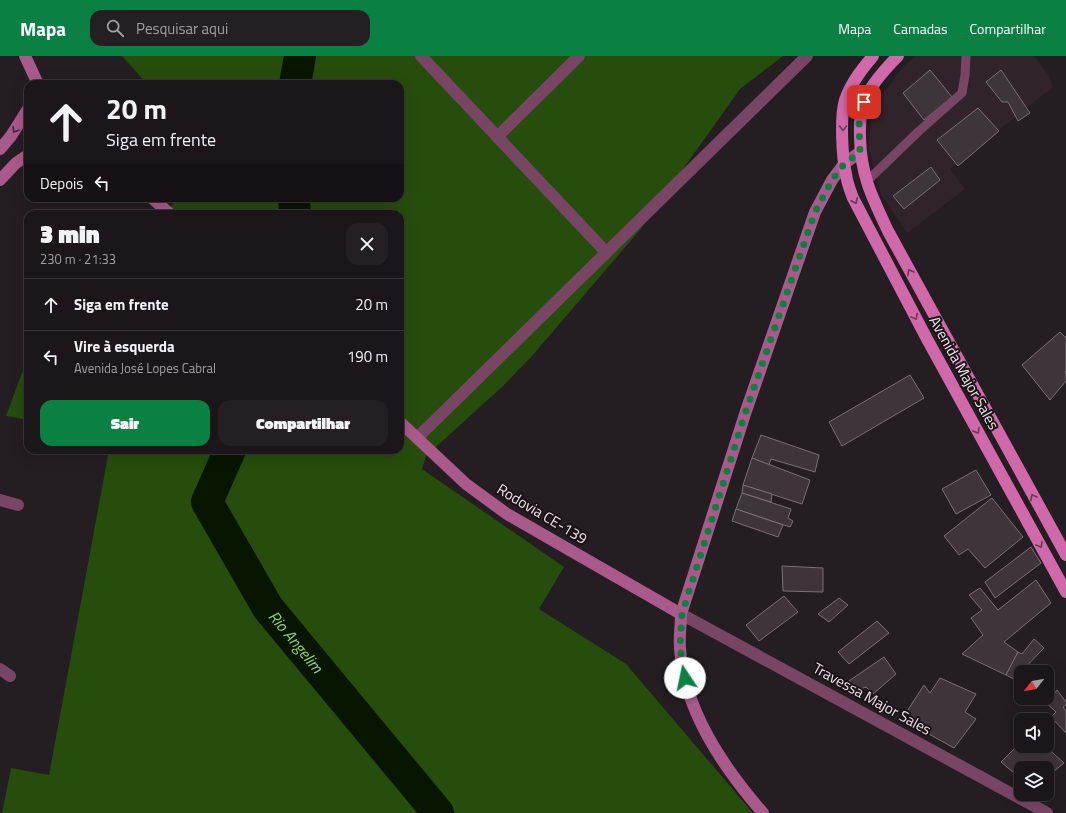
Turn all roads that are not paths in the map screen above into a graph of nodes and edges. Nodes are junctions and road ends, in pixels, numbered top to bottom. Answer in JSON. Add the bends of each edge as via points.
{"nodes":[{"id":1,"x":25,"y":56,"type":"edge"},
{"id":2,"x":421,"y":56,"type":"edge"},
{"id":3,"x":579,"y":56,"type":"edge"},
{"id":4,"x":808,"y":56,"type":"edge"},
{"id":5,"x":873,"y":56,"type":"edge"},
{"id":6,"x":898,"y":56,"type":"edge"},
{"id":7,"x":966,"y":56,"type":"edge"},
{"id":8,"x":36,"y":80,"type":"edge"},
{"id":9,"x":24,"y":115,"type":"edge"},
{"id":10,"x":498,"y":137,"type":"junction"},
{"id":11,"x":0,"y":149,"type":"edge"},
{"id":12,"x":860,"y":152,"type":"junction"},
{"id":13,"x":24,"y":158,"type":"edge"},
{"id":14,"x":844,"y":164,"type":"junction"},
{"id":15,"x":0,"y":180,"type":"edge"},
{"id":16,"x":866,"y":182,"type":"junction"},
{"id":17,"x":156,"y":202,"type":"edge"},
{"id":18,"x":166,"y":210,"type":"edge"},
{"id":19,"x":606,"y":252,"type":"junction"},
{"id":20,"x":404,"y":426,"type":"edge"},
{"id":21,"x":417,"y":438,"type":"junction"},
{"id":22,"x":0,"y":500,"type":"edge"},
{"id":23,"x":18,"y":505,"type":"dead end"},
{"id":24,"x":1066,"y":555,"type":"edge"},
{"id":25,"x":1066,"y":592,"type":"edge"},
{"id":26,"x":682,"y":614,"type":"junction"},
{"id":27,"x":0,"y":669,"type":"edge"},
{"id":28,"x":10,"y":676,"type":"dead end"},
{"id":29,"x":762,"y":813,"type":"edge"},
{"id":30,"x":1047,"y":813,"type":"edge"}],
"edges":[{"from":1,"to":8,"type":"street"},
{"from":2,"to":10,"type":"street"},
{"from":3,"to":10,"type":"street"},
{"from":4,"to":19,"type":"street"},
{"from":5,"to":14,"type":"main road","name":"Avenida Major Sales","one_way":true,"via":[[852,84],[845,102],[842,123]]},
{"from":6,"to":12,"type":"main road","name":"Avenida Major Sales","via":[[872,86],[864,102],[859,120]]},
{"from":7,"to":16,"type":"lane","via":[[962,93],[919,130]]},
{"from":9,"to":11,"type":"street","one_way":true},
{"from":10,"to":19,"type":"street"},
{"from":12,"to":14,"type":"street"},
{"from":12,"to":16,"type":"main road","name":"Avenida Major Sales"},
{"from":13,"to":15,"type":"street"},
{"from":14,"to":25,"type":"main road","name":"Avenida Major Sales","one_way":true,"via":[[853,198],[872,236]]},
{"from":14,"to":26,"type":"street","via":[[815,212],[806,237],[746,411]]},
{"from":24,"to":16,"type":"main road","name":"Avenida Major Sales","one_way":true,"via":[[888,231]]},
{"from":17,"to":18,"type":"street"},
{"from":19,"to":21,"type":"street"},
{"from":20,"to":21,"type":"street","name":"Rodovia CE-139"},
{"from":21,"to":26,"type":"street","name":"Rodovia CE-139","via":[[466,484],[507,514]]},
{"from":22,"to":23,"type":"street"},
{"from":26,"to":29,"type":"street","via":[[682,667],[697,713],[712,743],[734,777]]},
{"from":26,"to":30,"type":"street","name":"Travessa Major Sales"},
{"from":27,"to":28,"type":"street"}]}
